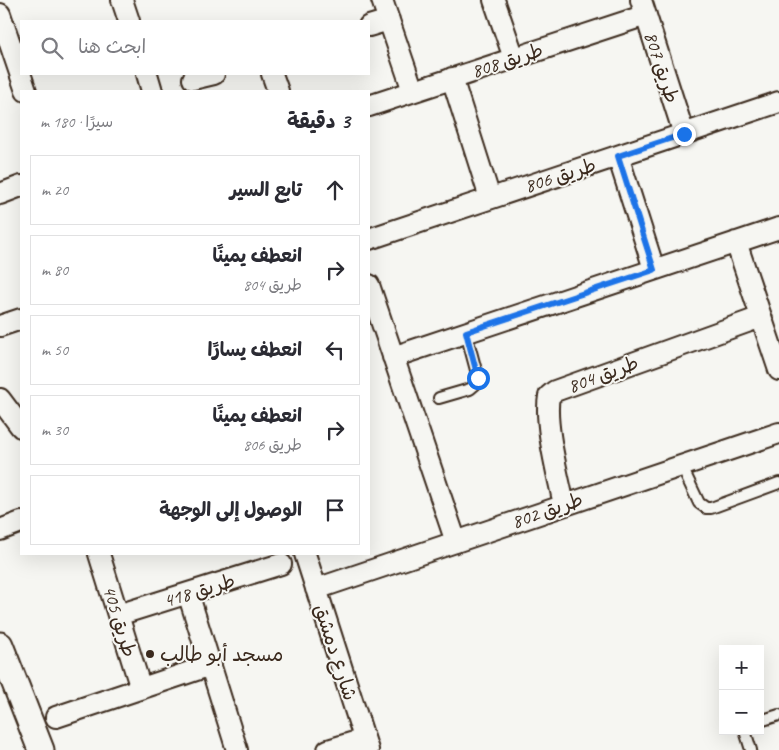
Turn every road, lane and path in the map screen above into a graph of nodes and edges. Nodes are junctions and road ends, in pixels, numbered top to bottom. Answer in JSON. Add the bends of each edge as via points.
{"nodes":[{"id":1,"x":122,"y":0,"type":"edge"},
{"id":2,"x":382,"y":0,"type":"edge"},
{"id":3,"x":494,"y":0,"type":"edge"},
{"id":4,"x":643,"y":7,"type":"edge"},
{"id":5,"x":0,"y":14,"type":"edge"},
{"id":6,"x":130,"y":20,"type":"edge"},
{"id":7,"x":389,"y":20,"type":"junction"},
{"id":8,"x":370,"y":26,"type":"edge"},
{"id":9,"x":514,"y":58,"type":"junction"},
{"id":10,"x":20,"y":73,"type":"edge"},
{"id":11,"x":21,"y":75,"type":"edge"},
{"id":12,"x":147,"y":75,"type":"edge"},
{"id":13,"x":210,"y":75,"type":"edge"},
{"id":14,"x":272,"y":75,"type":"edge"},
{"id":15,"x":452,"y":78,"type":"junction"},
{"id":16,"x":193,"y":79,"type":"dead end"},
{"id":17,"x":26,"y":90,"type":"edge"},
{"id":18,"x":152,"y":90,"type":"edge"},
{"id":19,"x":278,"y":90,"type":"edge"},
{"id":20,"x":413,"y":91,"type":"junction"},
{"id":21,"x":779,"y":102,"type":"edge"},
{"id":22,"x":370,"y":106,"type":"edge"},
{"id":23,"x":684,"y":134,"type":"junction"},
{"id":24,"x":618,"y":156,"type":"junction"},
{"id":25,"x":20,"y":186,"type":"edge"},
{"id":26,"x":0,"y":194,"type":"edge"},
{"id":27,"x":490,"y":198,"type":"junction"},
{"id":28,"x":779,"y":228,"type":"edge"},
{"id":29,"x":370,"y":239,"type":"edge"},
{"id":30,"x":736,"y":242,"type":"junction"},
{"id":31,"x":654,"y":270,"type":"junction"},
{"id":32,"x":370,"y":287,"type":"edge"},
{"id":33,"x":761,"y":317,"type":"junction"},
{"id":34,"x":20,"y":319,"type":"edge"},
{"id":35,"x":0,"y":326,"type":"edge"},
{"id":36,"x":466,"y":332,"type":"junction"},
{"id":37,"x":393,"y":357,"type":"junction"},
{"id":38,"x":779,"y":370,"type":"edge"},
{"id":39,"x":439,"y":398,"type":"dead end"},
{"id":40,"x":9,"y":402,"type":"edge"},
{"id":41,"x":20,"y":425,"type":"edge"},
{"id":42,"x":779,"y":433,"type":"edge"},
{"id":43,"x":681,"y":466,"type":"junction"},
{"id":44,"x":779,"y":484,"type":"edge"},
{"id":45,"x":564,"y":505,"type":"junction"},
{"id":46,"x":20,"y":522,"type":"edge"},
{"id":47,"x":0,"y":530,"type":"edge"},
{"id":48,"x":456,"y":542,"type":"junction"},
{"id":49,"x":99,"y":555,"type":"edge"},
{"id":50,"x":305,"y":555,"type":"edge"},
{"id":51,"x":280,"y":564,"type":"dead end"},
{"id":52,"x":316,"y":589,"type":"junction"},
{"id":53,"x":188,"y":593,"type":"junction"},
{"id":54,"x":118,"y":615,"type":"junction"},
{"id":55,"x":0,"y":645,"type":"edge"},
{"id":56,"x":210,"y":666,"type":"junction"},
{"id":57,"x":141,"y":689,"type":"junction"},
{"id":58,"x":779,"y":715,"type":"edge"},
{"id":59,"x":56,"y":717,"type":"dead end"},
{"id":60,"x":764,"y":719,"type":"edge"},
{"id":61,"x":746,"y":735,"type":"edge"},
{"id":62,"x":366,"y":744,"type":"edge"},
{"id":63,"x":42,"y":750,"type":"edge"},
{"id":64,"x":237,"y":750,"type":"edge"},
{"id":65,"x":328,"y":750,"type":"edge"},
{"id":66,"x":751,"y":750,"type":"edge"}],
"edges":[{"from":1,"to":6,"type":"street"},
{"from":2,"to":7,"type":"street"},
{"from":3,"to":9,"type":"street"},
{"from":4,"to":9,"type":"street","name":"طريق 808"},
{"from":4,"to":23,"type":"street","name":"طريق 807"},
{"from":5,"to":10,"type":"street"},
{"from":7,"to":8,"type":"street"},
{"from":7,"to":20,"type":"street"},
{"from":9,"to":15,"type":"street","name":"طريق 808"},
{"from":11,"to":17,"type":"street"},
{"from":12,"to":18,"type":"street"},
{"from":13,"to":16,"type":"street"},
{"from":14,"to":19,"type":"street"},
{"from":15,"to":20,"type":"street","name":"طريق 808"},
{"from":15,"to":27,"type":"street"},
{"from":20,"to":22,"type":"street","name":"طريق 808"},
{"from":21,"to":23,"type":"street","name":"طريق 806"},
{"from":23,"to":24,"type":"street","name":"طريق 806"},
{"from":24,"to":27,"type":"street","name":"طريق 806"},
{"from":24,"to":31,"type":"street"},
{"from":25,"to":26,"type":"street"},
{"from":27,"to":29,"type":"street","name":"طريق 806"},
{"from":28,"to":30,"type":"street"},
{"from":30,"to":31,"type":"street"},
{"from":30,"to":33,"type":"street"},
{"from":31,"to":36,"type":"street"},
{"from":32,"to":37,"type":"street"},
{"from":33,"to":38,"type":"street"},
{"from":33,"to":45,"type":"street","name":"طريق 804","via":[[555,391],[549,396],[551,438]]},
{"from":34,"to":35,"type":"street"},
{"from":36,"to":37,"type":"street"},
{"from":36,"to":39,"type":"lane","via":[[477,382],[470,389]]},
{"from":37,"to":48,"type":"street"},
{"from":40,"to":41,"type":"street"},
{"from":42,"to":43,"type":"street","name":"طريق 802"},
{"from":43,"to":44,"type":"lane","via":[[698,503],[706,508]]},
{"from":43,"to":45,"type":"street","name":"طريق 802"},
{"from":45,"to":48,"type":"street","name":"طريق 802"},
{"from":46,"to":47,"type":"street"},
{"from":48,"to":52,"type":"street","name":"طريق 802"},
{"from":49,"to":54,"type":"street","name":"طريق 405"},
{"from":50,"to":52,"type":"street","name":"شارع دمشق"},
{"from":51,"to":53,"type":"street","name":"طريق 418"},
{"from":52,"to":62,"type":"street","name":"شارع دمشق"},
{"from":53,"to":54,"type":"street","name":"طريق 418"},
{"from":53,"to":56,"type":"street"},
{"from":54,"to":57,"type":"street","name":"طريق 405"},
{"from":55,"to":63,"type":"street"},
{"from":56,"to":57,"type":"street"},
{"from":56,"to":64,"type":"street"},
{"from":57,"to":59,"type":"street"},
{"from":58,"to":60,"type":"lane"},
{"from":61,"to":66,"type":"lane"},
{"from":62,"to":65,"type":"street"}]}
